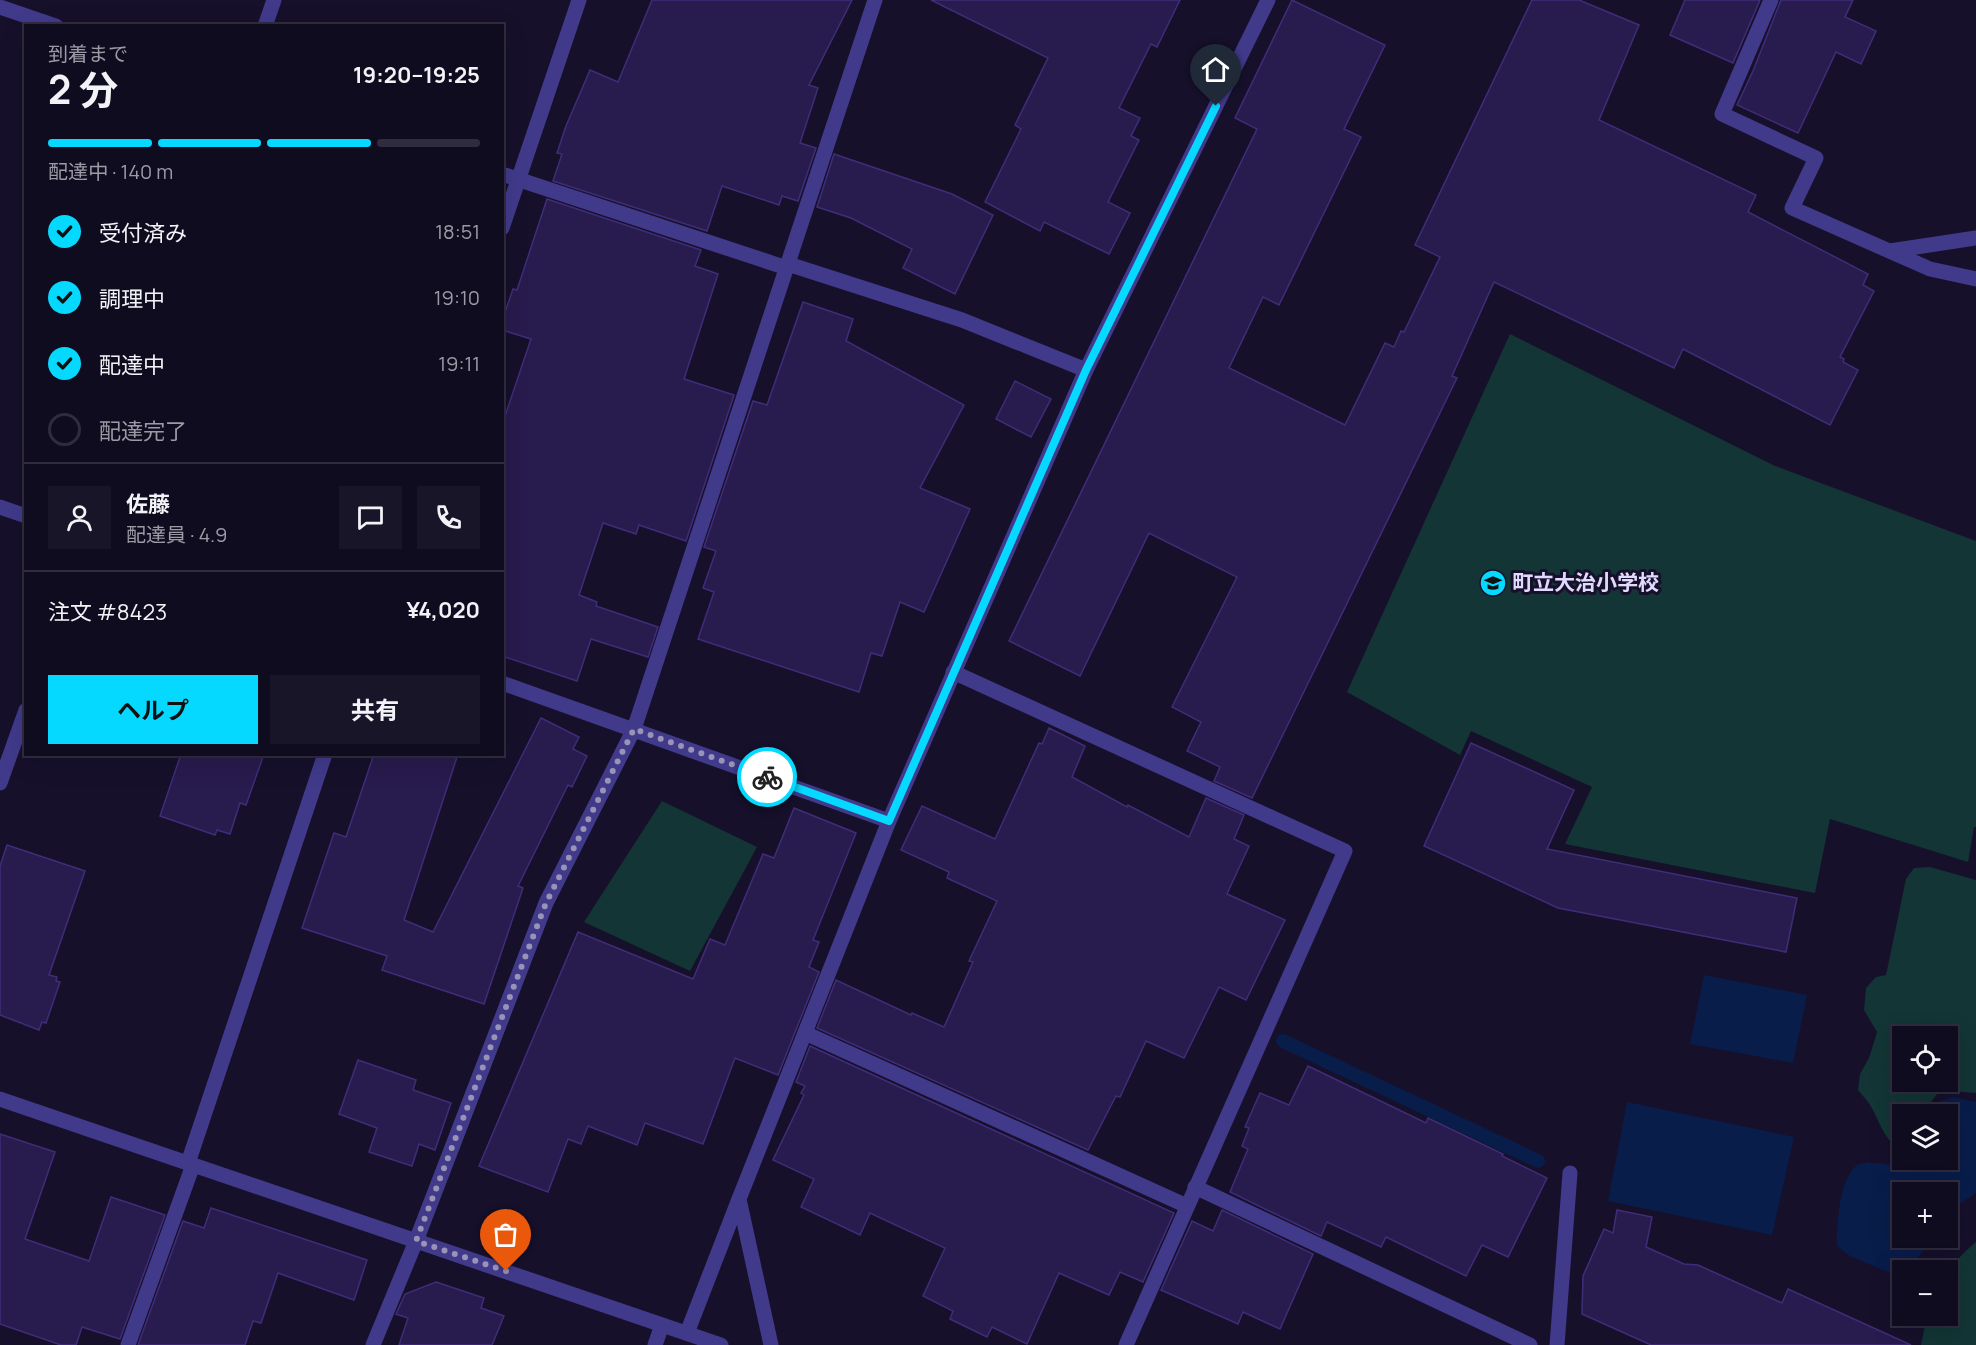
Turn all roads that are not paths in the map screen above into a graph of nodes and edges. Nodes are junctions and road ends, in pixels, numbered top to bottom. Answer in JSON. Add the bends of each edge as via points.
{"nodes":[{"id":1,"x":273,"y":0,"type":"edge"},
{"id":2,"x":579,"y":0,"type":"edge"},
{"id":3,"x":875,"y":0,"type":"edge"},
{"id":4,"x":1268,"y":0,"type":"edge"},
{"id":5,"x":1771,"y":0,"type":"edge"},
{"id":6,"x":0,"y":7,"type":"edge"},
{"id":7,"x":50,"y":24,"type":"edge"},
{"id":8,"x":266,"y":24,"type":"edge"},
{"id":9,"x":504,"y":175,"type":"edge"},
{"id":10,"x":519,"y":179,"type":"junction"},
{"id":11,"x":504,"y":222,"type":"edge"},
{"id":12,"x":1976,"y":238,"type":"edge"},
{"id":13,"x":1889,"y":251,"type":"junction"},
{"id":14,"x":788,"y":266,"type":"junction"},
{"id":15,"x":1976,"y":279,"type":"edge"},
{"id":16,"x":1086,"y":370,"type":"junction"},
{"id":17,"x":0,"y":507,"type":"edge"},
{"id":18,"x":24,"y":515,"type":"edge"},
{"id":19,"x":953,"y":672,"type":"junction"},
{"id":20,"x":504,"y":683,"type":"edge"},
{"id":21,"x":24,"y":716,"type":"edge"},
{"id":22,"x":634,"y":729,"type":"junction"},
{"id":23,"x":324,"y":756,"type":"edge"},
{"id":24,"x":0,"y":783,"type":"edge"},
{"id":25,"x":889,"y":821,"type":"junction"},
{"id":26,"x":805,"y":1033,"type":"junction"},
{"id":27,"x":0,"y":1099,"type":"edge"},
{"id":28,"x":190,"y":1164,"type":"junction"},
{"id":29,"x":1570,"y":1173,"type":"dead end"},
{"id":30,"x":1196,"y":1187,"type":"junction"},
{"id":31,"x":739,"y":1199,"type":"junction"},
{"id":32,"x":1187,"y":1206,"type":"junction"},
{"id":33,"x":416,"y":1241,"type":"junction"},
{"id":34,"x":662,"y":1325,"type":"junction"},
{"id":35,"x":687,"y":1333,"type":"junction"},
{"id":36,"x":128,"y":1345,"type":"edge"},
{"id":37,"x":373,"y":1345,"type":"edge"},
{"id":38,"x":655,"y":1345,"type":"edge"},
{"id":39,"x":721,"y":1345,"type":"edge"},
{"id":40,"x":771,"y":1345,"type":"edge"},
{"id":41,"x":1126,"y":1345,"type":"edge"},
{"id":42,"x":1530,"y":1345,"type":"edge"},
{"id":43,"x":1557,"y":1345,"type":"edge"}],
"edges":[{"from":1,"to":8,"type":"street"},
{"from":2,"to":10,"type":"street"},
{"from":3,"to":14,"type":"street"},
{"from":4,"to":16,"type":"street"},
{"from":5,"to":13,"type":"street","via":[[1722,114],[1816,159],[1792,208]]},
{"from":6,"to":7,"type":"street"},
{"from":9,"to":10,"type":"street"},
{"from":10,"to":11,"type":"street"},
{"from":10,"to":14,"type":"street"},
{"from":12,"to":13,"type":"street"},
{"from":13,"to":15,"type":"street","via":[[1930,269]]},
{"from":14,"to":16,"type":"street","via":[[962,320]]},
{"from":14,"to":22,"type":"street"},
{"from":16,"to":19,"type":"street"},
{"from":17,"to":18,"type":"street"},
{"from":19,"to":25,"type":"street"},
{"from":19,"to":30,"type":"street","via":[[1345,851]]},
{"from":20,"to":22,"type":"street"},
{"from":21,"to":24,"type":"street"},
{"from":22,"to":25,"type":"street"},
{"from":22,"to":33,"type":"street","via":[[546,903]]},
{"from":23,"to":28,"type":"street"},
{"from":25,"to":26,"type":"street"},
{"from":26,"to":31,"type":"street"},
{"from":26,"to":32,"type":"street"},
{"from":27,"to":28,"type":"street"},
{"from":28,"to":33,"type":"street"},
{"from":28,"to":36,"type":"street"},
{"from":29,"to":43,"type":"street"},
{"from":30,"to":32,"type":"street"},
{"from":30,"to":42,"type":"street"},
{"from":31,"to":35,"type":"street"},
{"from":31,"to":40,"type":"street"},
{"from":32,"to":41,"type":"street"},
{"from":33,"to":34,"type":"street"},
{"from":33,"to":37,"type":"street"},
{"from":34,"to":35,"type":"street"},
{"from":34,"to":38,"type":"street"},
{"from":35,"to":39,"type":"street"}]}
